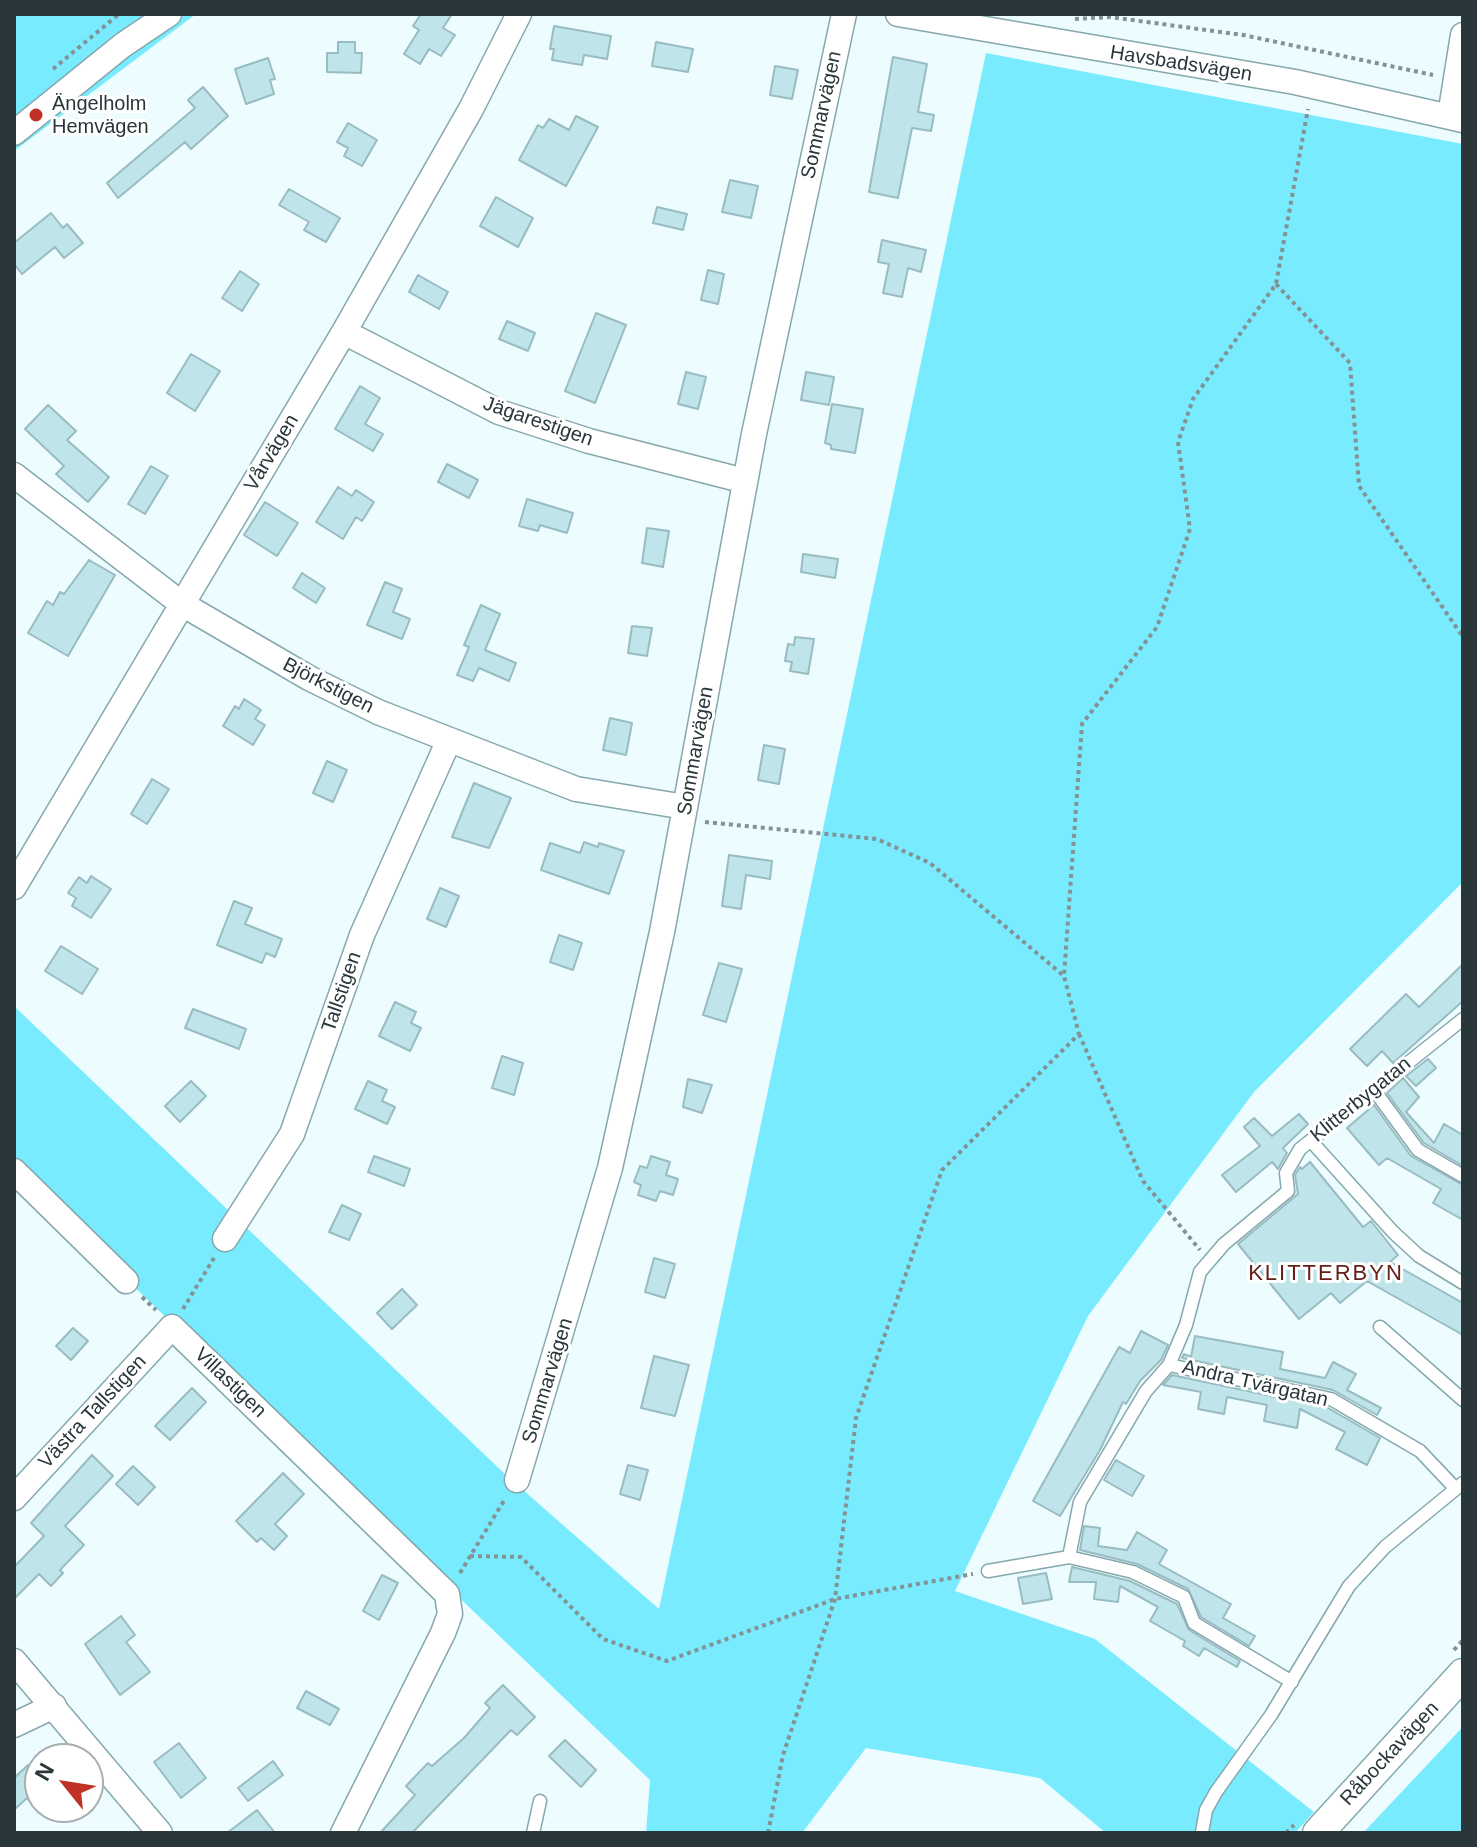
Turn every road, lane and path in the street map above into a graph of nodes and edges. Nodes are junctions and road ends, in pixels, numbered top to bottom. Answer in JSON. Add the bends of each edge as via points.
{"nodes":[{"id":1,"x":119,"y":14,"type":"edge"},
{"id":2,"x":169,"y":14,"type":"edge"},
{"id":3,"x":519,"y":14,"type":"edge"},
{"id":4,"x":844,"y":14,"type":"edge"},
{"id":5,"x":898,"y":14,"type":"edge"},
{"id":6,"x":1072,"y":19,"type":"dead end"},
{"id":7,"x":1463,"y":35,"type":"edge"},
{"id":8,"x":44,"y":76,"type":"dead end"},
{"id":9,"x":1456,"y":80,"type":"junction"},
{"id":10,"x":1312,"y":86,"type":"junction"},
{"id":11,"x":1456,"y":118,"type":"edge"},
{"id":12,"x":14,"y":133,"type":"edge"},
{"id":13,"x":1276,"y":284,"type":"junction"},
{"id":14,"x":344,"y":332,"type":"junction"},
{"id":15,"x":14,"y":475,"type":"edge"},
{"id":16,"x":745,"y":481,"type":"junction"},
{"id":17,"x":182,"y":604,"type":"junction"},
{"id":18,"x":1463,"y":637,"type":"edge"},
{"id":19,"x":449,"y":740,"type":"junction"},
{"id":20,"x":684,"y":813,"type":"junction"},
{"id":21,"x":14,"y":887,"type":"edge"},
{"id":22,"x":1064,"y":976,"type":"junction"},
{"id":23,"x":1463,"y":1019,"type":"edge"},
{"id":24,"x":1079,"y":1034,"type":"junction"},
{"id":25,"x":1374,"y":1090,"type":"junction"},
{"id":26,"x":1311,"y":1141,"type":"junction"},
{"id":27,"x":14,"y":1171,"type":"edge"},
{"id":28,"x":1463,"y":1176,"type":"edge"},
{"id":29,"x":225,"y":1239,"type":"joint"},
{"id":30,"x":1209,"y":1261,"type":"junction"},
{"id":31,"x":126,"y":1281,"type":"joint"},
{"id":32,"x":1463,"y":1283,"type":"edge"},
{"id":33,"x":172,"y":1327,"type":"junction"},
{"id":34,"x":1380,"y":1327,"type":"dead end"},
{"id":35,"x":1169,"y":1365,"type":"junction"},
{"id":36,"x":1463,"y":1400,"type":"edge"},
{"id":37,"x":517,"y":1480,"type":"joint"},
{"id":38,"x":1459,"y":1486,"type":"edge"},
{"id":39,"x":14,"y":1498,"type":"edge"},
{"id":40,"x":470,"y":1556,"type":"junction"},
{"id":41,"x":1069,"y":1557,"type":"junction"},
{"id":42,"x":988,"y":1571,"type":"joint"},
{"id":43,"x":447,"y":1594,"type":"junction"},
{"id":44,"x":835,"y":1599,"type":"junction"},
{"id":45,"x":14,"y":1661,"type":"edge"},
{"id":46,"x":1463,"y":1674,"type":"edge"},
{"id":47,"x":1292,"y":1682,"type":"junction"},
{"id":48,"x":54,"y":1706,"type":"junction"},
{"id":49,"x":14,"y":1725,"type":"edge"},
{"id":50,"x":540,"y":1801,"type":"dead end"},
{"id":51,"x":1202,"y":1832,"type":"edge"},
{"id":52,"x":160,"y":1833,"type":"edge"},
{"id":53,"x":343,"y":1833,"type":"edge"},
{"id":54,"x":533,"y":1833,"type":"edge"},
{"id":55,"x":768,"y":1833,"type":"edge"},
{"id":56,"x":1318,"y":1833,"type":"edge"}],
"edges":[{"from":1,"to":8,"type":"path"},
{"from":2,"to":12,"type":"street"},
{"from":3,"to":14,"type":"street","name":"Vårvägen"},
{"from":4,"to":16,"type":"street","name":"Sommarvägen"},
{"from":5,"to":10,"type":"street","name":"Havsbadsvägen"},
{"from":6,"to":9,"type":"path","via":[[1110,17],[1243,35]]},
{"from":7,"to":9,"type":"street"},
{"from":9,"to":11,"type":"street"},
{"from":10,"to":11,"type":"street","name":"Havsbadsvägen"},
{"from":10,"to":13,"type":"path"},
{"from":13,"to":18,"type":"path","via":[[1350,363],[1359,486]]},
{"from":13,"to":22,"type":"path","via":[[1193,399],[1178,442],[1190,529],[1157,627],[1082,724]]},
{"from":14,"to":16,"type":"street","name":"Jägarestigen","via":[[499,412]]},
{"from":14,"to":17,"type":"street","name":"Vårvägen"},
{"from":15,"to":17,"type":"street","name":"Björkstigen"},
{"from":16,"to":20,"type":"street","name":"Sommarvägen"},
{"from":17,"to":19,"type":"street","name":"Björkstigen","via":[[309,678]]},
{"from":17,"to":21,"type":"street","name":"Vårvägen"},
{"from":19,"to":20,"type":"street","name":"Björkstigen","via":[[576,789]]},
{"from":19,"to":29,"type":"street","name":"Tallstigen","via":[[362,935],[292,1134]]},
{"from":20,"to":22,"type":"path","via":[[877,839],[930,863]]},
{"from":20,"to":37,"type":"street","name":"Sommarvägen","via":[[610,1168]]},
{"from":22,"to":24,"type":"path"},
{"from":23,"to":25,"type":"lane","name":"Klitterbygatan"},
{"from":24,"to":30,"type":"path","via":[[1143,1181]]},
{"from":24,"to":44,"type":"path","via":[[942,1170],[856,1418]]},
{"from":25,"to":26,"type":"lane","name":"Klitterbygatan"},
{"from":25,"to":28,"type":"lane","via":[[1418,1150]]},
{"from":26,"to":30,"type":"lane","name":"Klitterbygatan","via":[[1286,1173],[1288,1191]]},
{"from":26,"to":32,"type":"lane","via":[[1393,1232],[1419,1256]]},
{"from":27,"to":31,"type":"street"},
{"from":29,"to":33,"type":"path"},
{"from":30,"to":35,"type":"lane","name":"Klitterbygatan","via":[[1200,1272]]},
{"from":31,"to":33,"type":"path"},
{"from":33,"to":39,"type":"street","name":"Västra Tallstigen"},
{"from":33,"to":43,"type":"street","name":"Villastigen"},
{"from":34,"to":36,"type":"lane"},
{"from":35,"to":38,"type":"lane","name":"Andra Tvärgatan","via":[[1331,1399],[1420,1451]]},
{"from":35,"to":41,"type":"lane","name":"Klitterbygatan","via":[[1146,1391],[1080,1502]]},
{"from":37,"to":40,"type":"path"},
{"from":38,"to":47,"type":"lane","via":[[1367,1565]]},
{"from":40,"to":43,"type":"path"},
{"from":40,"to":44,"type":"path","via":[[521,1557],[603,1639],[667,1661]]},
{"from":41,"to":42,"type":"lane"},
{"from":41,"to":47,"type":"lane","via":[[1133,1572],[1184,1597],[1194,1623]]},
{"from":42,"to":44,"type":"path"},
{"from":43,"to":53,"type":"street","via":[[450,1614],[443,1633]]},
{"from":44,"to":55,"type":"path","via":[[783,1755]]},
{"from":45,"to":48,"type":"street"},
{"from":46,"to":56,"type":"street","name":"Råbockavägen"},
{"from":47,"to":51,"type":"lane","via":[[1216,1792]]},
{"from":48,"to":49,"type":"street"},
{"from":48,"to":52,"type":"street"},
{"from":50,"to":54,"type":"lane"}]}
